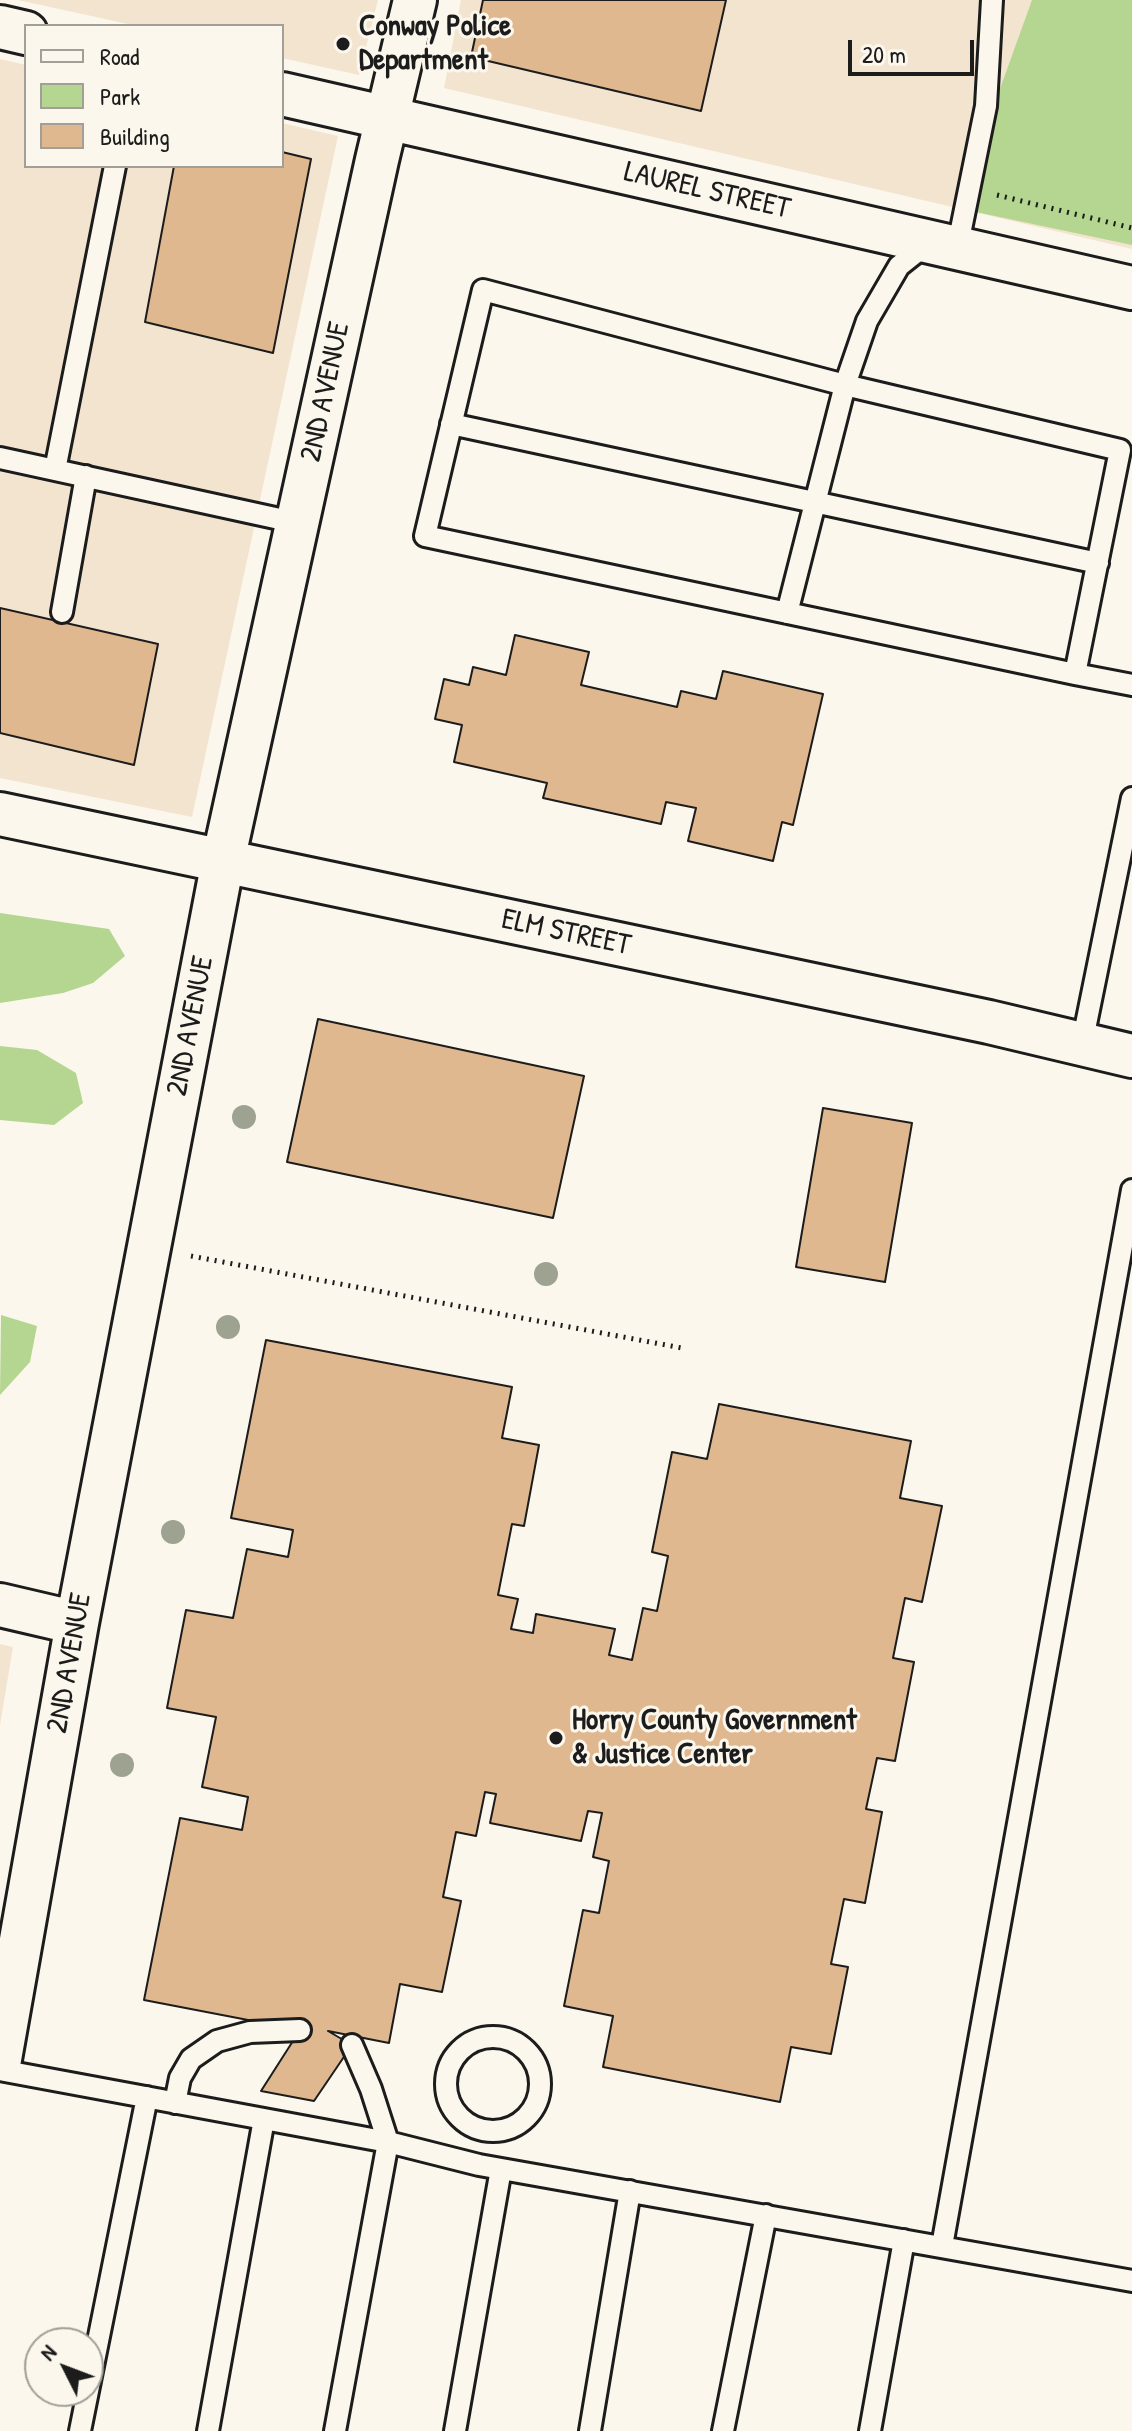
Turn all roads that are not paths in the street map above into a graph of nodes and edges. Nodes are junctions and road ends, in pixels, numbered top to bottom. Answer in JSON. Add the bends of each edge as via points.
{"nodes":[{"id":1,"x":415,"y":0,"type":"edge"},
{"id":2,"x":992,"y":0,"type":"edge"},
{"id":3,"x":0,"y":27,"type":"edge"},
{"id":4,"x":24,"y":33,"type":"edge"},
{"id":5,"x":284,"y":94,"type":"edge"},
{"id":6,"x":387,"y":119,"type":"junction"},
{"id":7,"x":115,"y":168,"type":"edge"},
{"id":8,"x":943,"y":245,"type":"junction"},
{"id":9,"x":1132,"y":288,"type":"edge"},
{"id":10,"x":845,"y":385,"type":"junction"},
{"id":11,"x":451,"y":424,"type":"junction"},
{"id":12,"x":1126,"y":442,"type":"edge"},
{"id":13,"x":0,"y":458,"type":"edge"},
{"id":14,"x":55,"y":470,"type":"junction"},
{"id":15,"x":86,"y":476,"type":"junction"},
{"id":16,"x":815,"y":503,"type":"junction"},
{"id":17,"x":298,"y":523,"type":"junction"},
{"id":18,"x":1098,"y":563,"type":"junction"},
{"id":19,"x":62,"y":612,"type":"dead end"},
{"id":20,"x":787,"y":613,"type":"junction"},
{"id":21,"x":1075,"y":674,"type":"junction"},
{"id":22,"x":1132,"y":685,"type":"edge"},
{"id":23,"x":1132,"y":798,"type":"edge"},
{"id":24,"x":0,"y":814,"type":"edge"},
{"id":25,"x":223,"y":861,"type":"junction"},
{"id":26,"x":1082,"y":1044,"type":"junction"},
{"id":27,"x":1132,"y":1056,"type":"edge"},
{"id":28,"x":1132,"y":1190,"type":"edge"},
{"id":29,"x":0,"y":1605,"type":"edge"},
{"id":30,"x":77,"y":1623,"type":"junction"},
{"id":31,"x":300,"y":2030,"type":"dead end"},
{"id":32,"x":352,"y":2045,"type":"dead end"},
{"id":33,"x":0,"y":2059,"type":"edge"},
{"id":34,"x":0,"y":2070,"type":"edge"},
{"id":35,"x":147,"y":2097,"type":"junction"},
{"id":36,"x":175,"y":2103,"type":"junction"},
{"id":37,"x":264,"y":2119,"type":"junction"},
{"id":38,"x":484,"y":2129,"type":"junction"},
{"id":39,"x":388,"y":2142,"type":"junction"},
{"id":40,"x":479,"y":2165,"type":"junction"},
{"id":41,"x":501,"y":2169,"type":"junction"},
{"id":42,"x":630,"y":2191,"type":"junction"},
{"id":43,"x":766,"y":2215,"type":"junction"},
{"id":44,"x":904,"y":2240,"type":"junction"},
{"id":45,"x":942,"y":2246,"type":"junction"},
{"id":46,"x":1132,"y":2281,"type":"edge"},
{"id":47,"x":80,"y":2431,"type":"edge"},
{"id":48,"x":208,"y":2431,"type":"edge"},
{"id":49,"x":335,"y":2431,"type":"edge"},
{"id":50,"x":455,"y":2431,"type":"edge"},
{"id":51,"x":590,"y":2431,"type":"edge"},
{"id":52,"x":723,"y":2431,"type":"edge"},
{"id":53,"x":870,"y":2431,"type":"edge"}],
"edges":[{"from":1,"to":6,"type":"street","name":"2ND AVENUE"},
{"from":2,"to":8,"type":"lane","via":[[986,106]]},
{"from":3,"to":4,"type":"street"},
{"from":5,"to":6,"type":"street","name":"LAUREL STREET"},
{"from":6,"to":8,"type":"street","name":"LAUREL STREET"},
{"from":6,"to":17,"type":"street","name":"2ND AVENUE"},
{"from":7,"to":14,"type":"lane"},
{"from":8,"to":9,"type":"street","name":"LAUREL STREET"},
{"from":8,"to":10,"type":"lane","via":[[899,266],[867,321]]},
{"from":10,"to":11,"type":"lane","via":[[483,290]]},
{"from":10,"to":12,"type":"lane"},
{"from":10,"to":16,"type":"lane"},
{"from":11,"to":16,"type":"lane"},
{"from":11,"to":20,"type":"lane","via":[[425,536]]},
{"from":12,"to":18,"type":"lane"},
{"from":13,"to":14,"type":"lane"},
{"from":14,"to":15,"type":"lane"},
{"from":15,"to":17,"type":"lane"},
{"from":15,"to":19,"type":"lane"},
{"from":16,"to":18,"type":"lane"},
{"from":16,"to":20,"type":"lane"},
{"from":17,"to":25,"type":"street","name":"2ND AVENUE"},
{"from":18,"to":21,"type":"lane"},
{"from":20,"to":21,"type":"lane"},
{"from":21,"to":22,"type":"lane"},
{"from":23,"to":26,"type":"lane"},
{"from":24,"to":25,"type":"street","name":"ELM STREET"},
{"from":25,"to":26,"type":"street","name":"ELM STREET"},
{"from":25,"to":30,"type":"street","name":"2ND AVENUE"},
{"from":26,"to":27,"type":"street","name":"ELM STREET"},
{"from":28,"to":45,"type":"lane"},
{"from":29,"to":30,"type":"street"},
{"from":30,"to":33,"type":"street","name":"2ND AVENUE"},
{"from":31,"to":36,"type":"lane","via":[[250,2032],[217,2041],[191,2059]]},
{"from":32,"to":39,"type":"lane"},
{"from":34,"to":35,"type":"lane"},
{"from":35,"to":36,"type":"lane"},
{"from":35,"to":47,"type":"lane"},
{"from":36,"to":37,"type":"lane"},
{"from":37,"to":39,"type":"lane"},
{"from":37,"to":48,"type":"lane"},
{"from":38,"to":38,"type":"lane","via":[[517,2126],[537,2103],[539,2073],[523,2047],[508,2039],[477,2039],[453,2059],[447,2073],[446,2089],[458,2117]]},
{"from":38,"to":40,"type":"lane"},
{"from":39,"to":40,"type":"lane"},
{"from":39,"to":49,"type":"lane"},
{"from":40,"to":41,"type":"lane"},
{"from":41,"to":42,"type":"lane"},
{"from":41,"to":50,"type":"lane"},
{"from":42,"to":43,"type":"lane"},
{"from":42,"to":51,"type":"lane"},
{"from":43,"to":44,"type":"lane"},
{"from":43,"to":52,"type":"lane"},
{"from":44,"to":45,"type":"lane"},
{"from":44,"to":53,"type":"lane"},
{"from":45,"to":46,"type":"lane"}]}
